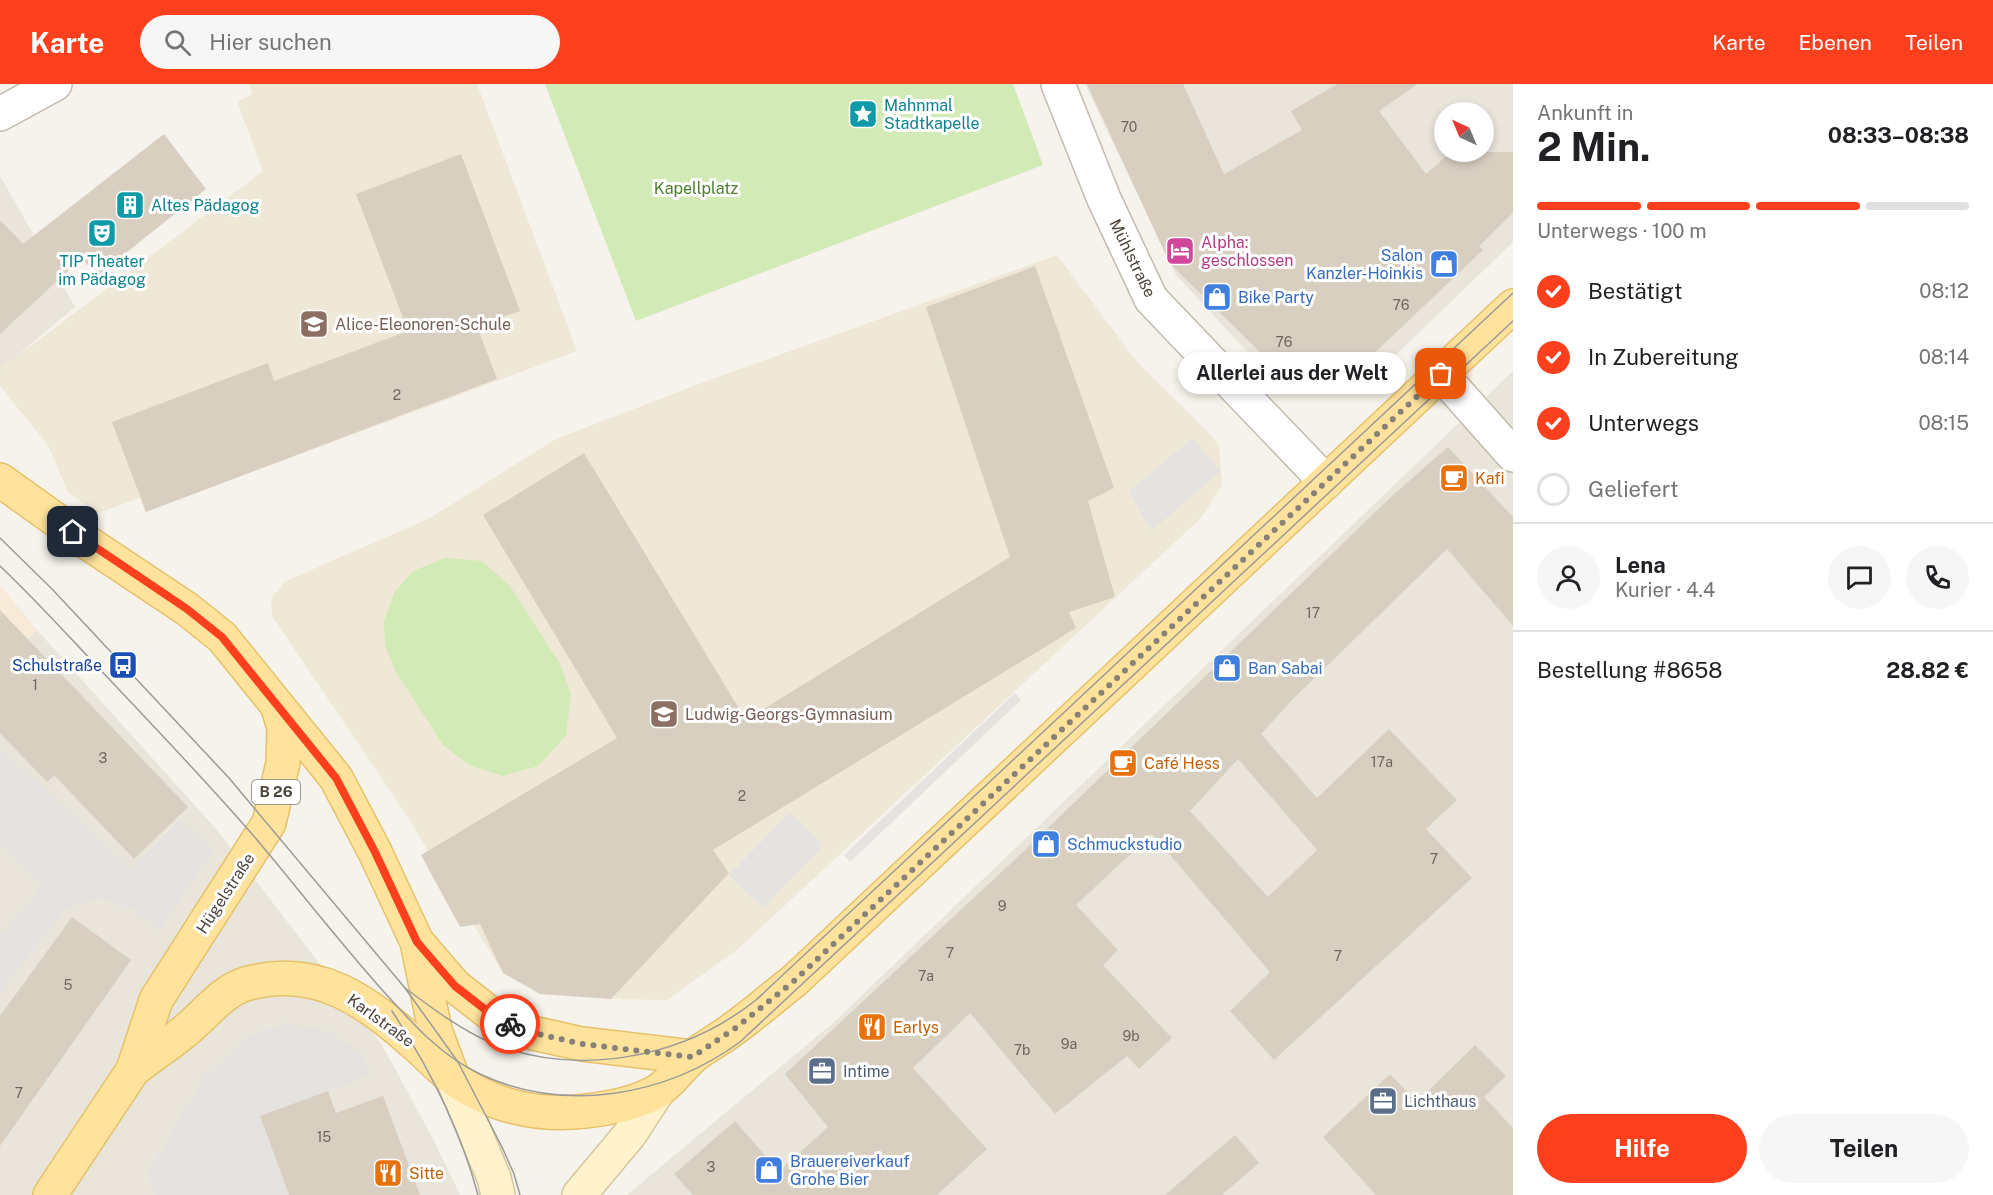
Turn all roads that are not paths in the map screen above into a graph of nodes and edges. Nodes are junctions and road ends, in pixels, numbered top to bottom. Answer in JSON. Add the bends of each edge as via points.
{"nodes":[{"id":1,"x":55,"y":84,"type":"edge"},
{"id":2,"x":1058,"y":84,"type":"edge"},
{"id":3,"x":0,"y":114,"type":"edge"},
{"id":4,"x":1513,"y":306,"type":"edge"},
{"id":5,"x":1441,"y":374,"type":"junction"},
{"id":6,"x":1513,"y":455,"type":"edge"},
{"id":7,"x":0,"y":480,"type":"edge"},
{"id":8,"x":1326,"y":482,"type":"junction"},
{"id":9,"x":278,"y":707,"type":"junction"},
{"id":10,"x":417,"y":942,"type":"junction"},
{"id":11,"x":302,"y":977,"type":"joint"},
{"id":12,"x":692,"y":1057,"type":"junction"},
{"id":13,"x":133,"y":1070,"type":"junction"},
{"id":14,"x":452,"y":1077,"type":"junction"},
{"id":15,"x":658,"y":1091,"type":"junction"},
{"id":16,"x":50,"y":1195,"type":"edge"},
{"id":17,"x":498,"y":1195,"type":"edge"},
{"id":18,"x":579,"y":1195,"type":"edge"}],
"edges":[{"from":1,"to":3,"type":"street"},
{"from":2,"to":8,"type":"street","name":"Mühlstraße","via":[[1104,199],[1151,299]]},
{"from":4,"to":5,"type":"main road"},
{"from":5,"to":6,"type":"street"},
{"from":5,"to":8,"type":"main road"},
{"from":7,"to":9,"type":"main road","name":"Karlstraße","number":"B 26","via":[[222,637]]},
{"from":8,"to":12,"type":"main road","via":[[794,981]]},
{"from":9,"to":10,"type":"main road","name":"Karlstraße","via":[[336,778]]},
{"from":9,"to":13,"type":"main road","name":"Hügelstraße","number":"B 26","via":[[284,728],[283,763],[269,823],[156,1000]]},
{"from":10,"to":12,"type":"main road","via":[[455,986],[496,1018],[534,1033],[582,1044]]},
{"from":10,"to":14,"type":"main road","name":"Karlstraße","via":[[435,1030]]},
{"from":11,"to":13,"type":"main road","name":"Hügelstraße","via":[[248,983],[228,992]]},
{"from":11,"to":14,"type":"main road","name":"Karlstraße","via":[[333,986],[363,1004]]},
{"from":12,"to":15,"type":"main road"},
{"from":13,"to":16,"type":"main road","name":"Hügelstraße","number":"B 26"},
{"from":14,"to":15,"type":"main road","via":[[511,1108],[548,1112],[614,1107]]},
{"from":14,"to":17,"type":"main road","name":"Karlstraße"},
{"from":15,"to":18,"type":"main road","via":[[630,1134]]}]}
